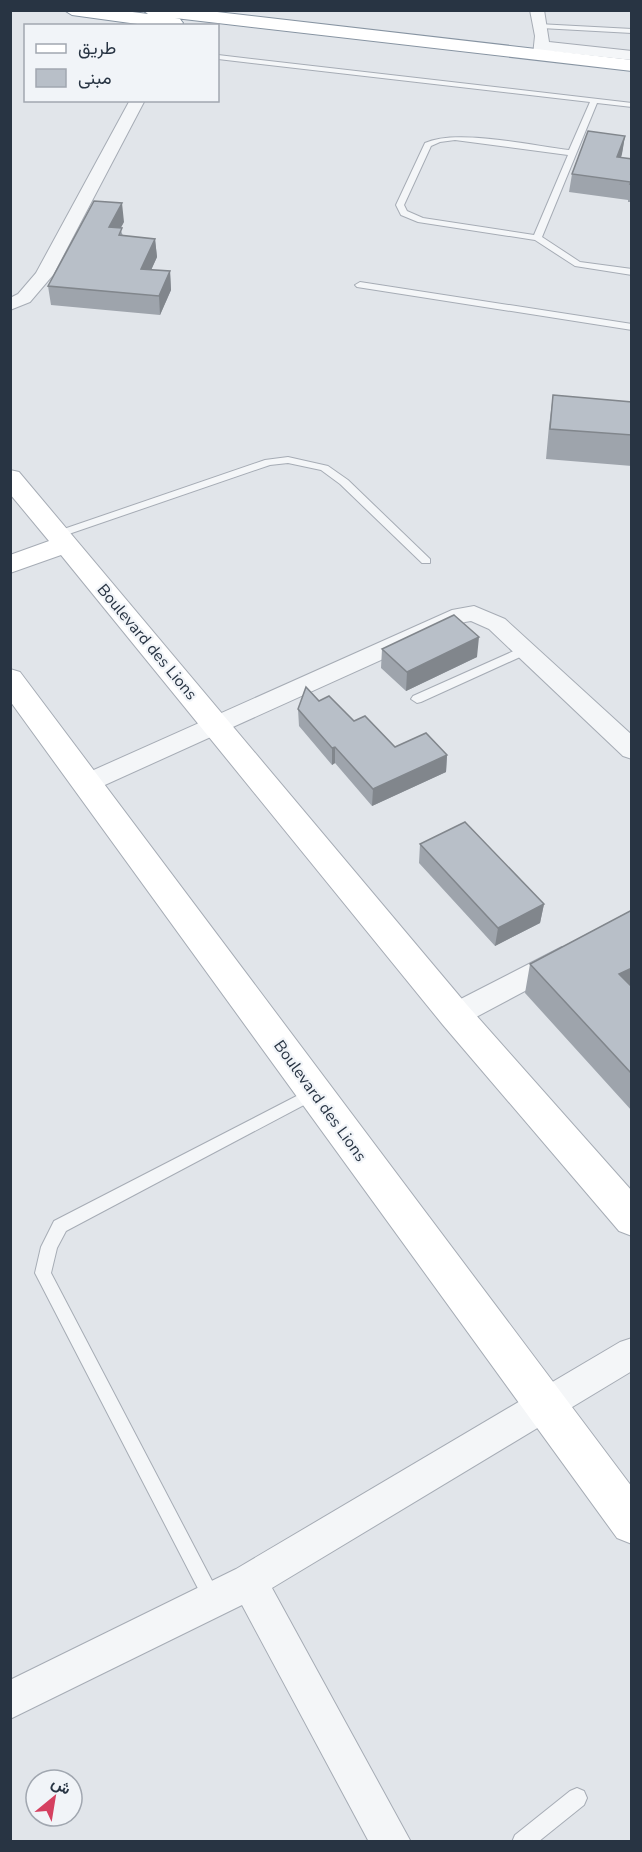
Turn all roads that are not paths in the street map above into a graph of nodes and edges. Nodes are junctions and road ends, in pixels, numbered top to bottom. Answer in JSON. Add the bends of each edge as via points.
{"nodes":[{"id":1,"x":72,"y":10,"type":"edge"},
{"id":2,"x":151,"y":10,"type":"edge"},
{"id":3,"x":537,"y":10,"type":"edge"},
{"id":4,"x":177,"y":24,"type":"edge"},
{"id":5,"x":541,"y":26,"type":"junction"},
{"id":6,"x":219,"y":28,"type":"edge"},
{"id":7,"x":632,"y":31,"type":"edge"},
{"id":8,"x":540,"y":51,"type":"junction"},
{"id":9,"x":632,"y":56,"type":"edge"},
{"id":10,"x":219,"y":57,"type":"edge"},
{"id":11,"x":632,"y":66,"type":"edge"},
{"id":12,"x":632,"y":78,"type":"edge"},
{"id":13,"x":594,"y":101,"type":"junction"},
{"id":14,"x":137,"y":102,"type":"edge"},
{"id":15,"x":632,"y":105,"type":"edge"},
{"id":16,"x":572,"y":153,"type":"junction"},
{"id":17,"x":537,"y":238,"type":"junction"},
{"id":18,"x":632,"y":272,"type":"edge"},
{"id":19,"x":360,"y":285,"type":"dead end"},
{"id":20,"x":10,"y":305,"type":"edge"},
{"id":21,"x":632,"y":327,"type":"edge"},
{"id":22,"x":10,"y":477,"type":"edge"},
{"id":23,"x":62,"y":539,"type":"junction"},
{"id":24,"x":426,"y":561,"type":"dead end"},
{"id":25,"x":10,"y":565,"type":"edge"},
{"id":26,"x":525,"y":650,"type":"junction"},
{"id":27,"x":10,"y":679,"type":"edge"},
{"id":28,"x":417,"y":699,"type":"dead end"},
{"id":29,"x":217,"y":725,"type":"junction"},
{"id":30,"x":632,"y":750,"type":"edge"},
{"id":31,"x":87,"y":783,"type":"junction"},
{"id":32,"x":580,"y":948,"type":"edge"},
{"id":33,"x":455,"y":1015,"type":"junction"},
{"id":34,"x":314,"y":1093,"type":"junction"},
{"id":35,"x":632,"y":1220,"type":"edge"},
{"id":36,"x":632,"y":1353,"type":"edge"},
{"id":37,"x":544,"y":1407,"type":"junction"},
{"id":38,"x":632,"y":1523,"type":"edge"},
{"id":39,"x":249,"y":1582,"type":"junction"},
{"id":40,"x":213,"y":1600,"type":"junction"},
{"id":41,"x":10,"y":1700,"type":"edge"},
{"id":42,"x":577,"y":1798,"type":"dead end"},
{"id":43,"x":392,"y":1842,"type":"edge"},
{"id":44,"x":522,"y":1842,"type":"edge"}],
"edges":[{"from":1,"to":4,"type":"main road"},
{"from":2,"to":8,"type":"main road"},
{"from":3,"to":5,"type":"street"},
{"from":5,"to":7,"type":"lane"},
{"from":5,"to":8,"type":"street"},
{"from":6,"to":12,"type":"main road"},
{"from":8,"to":9,"type":"street"},
{"from":8,"to":11,"type":"main road"},
{"from":10,"to":13,"type":"lane"},
{"from":13,"to":15,"type":"lane"},
{"from":13,"to":16,"type":"lane"},
{"from":14,"to":20,"type":"street","via":[[44,275],[24,298]]},
{"from":16,"to":17,"type":"lane"},
{"from":16,"to":17,"type":"lane","via":[[455,138],[438,140],[428,145],[400,205],[404,213],[421,220]]},
{"from":17,"to":18,"type":"lane","via":[[578,264]]},
{"from":19,"to":21,"type":"lane"},
{"from":22,"to":23,"type":"main road","name":"Boulevard des Lions"},
{"from":23,"to":24,"type":"lane","via":[[269,462],[288,460],[324,468],[344,482]]},
{"from":23,"to":25,"type":"main road"},
{"from":23,"to":29,"type":"main road","name":"Boulevard des Lions"},
{"from":26,"to":28,"type":"lane"},
{"from":26,"to":29,"type":"street","via":[[498,624],[474,613],[460,615]]},
{"from":26,"to":30,"type":"street"},
{"from":27,"to":31,"type":"main road","name":"Boulevard des Lions"},
{"from":29,"to":31,"type":"street"},
{"from":29,"to":33,"type":"main road","name":"Boulevard des Lions"},
{"from":31,"to":34,"type":"main road","name":"Boulevard des Lions"},
{"from":32,"to":33,"type":"street"},
{"from":33,"to":35,"type":"main road","name":"Boulevard des Lions"},
{"from":34,"to":37,"type":"main road","name":"Boulevard des Lions"},
{"from":34,"to":40,"type":"lane","via":[[60,1226],[49,1247],[43,1274]]},
{"from":36,"to":37,"type":"street"},
{"from":37,"to":38,"type":"main road","name":"Boulevard des Lions"},
{"from":37,"to":39,"type":"street"},
{"from":39,"to":40,"type":"street"},
{"from":39,"to":43,"type":"street"},
{"from":40,"to":41,"type":"street"},
{"from":42,"to":44,"type":"lane"}]}
